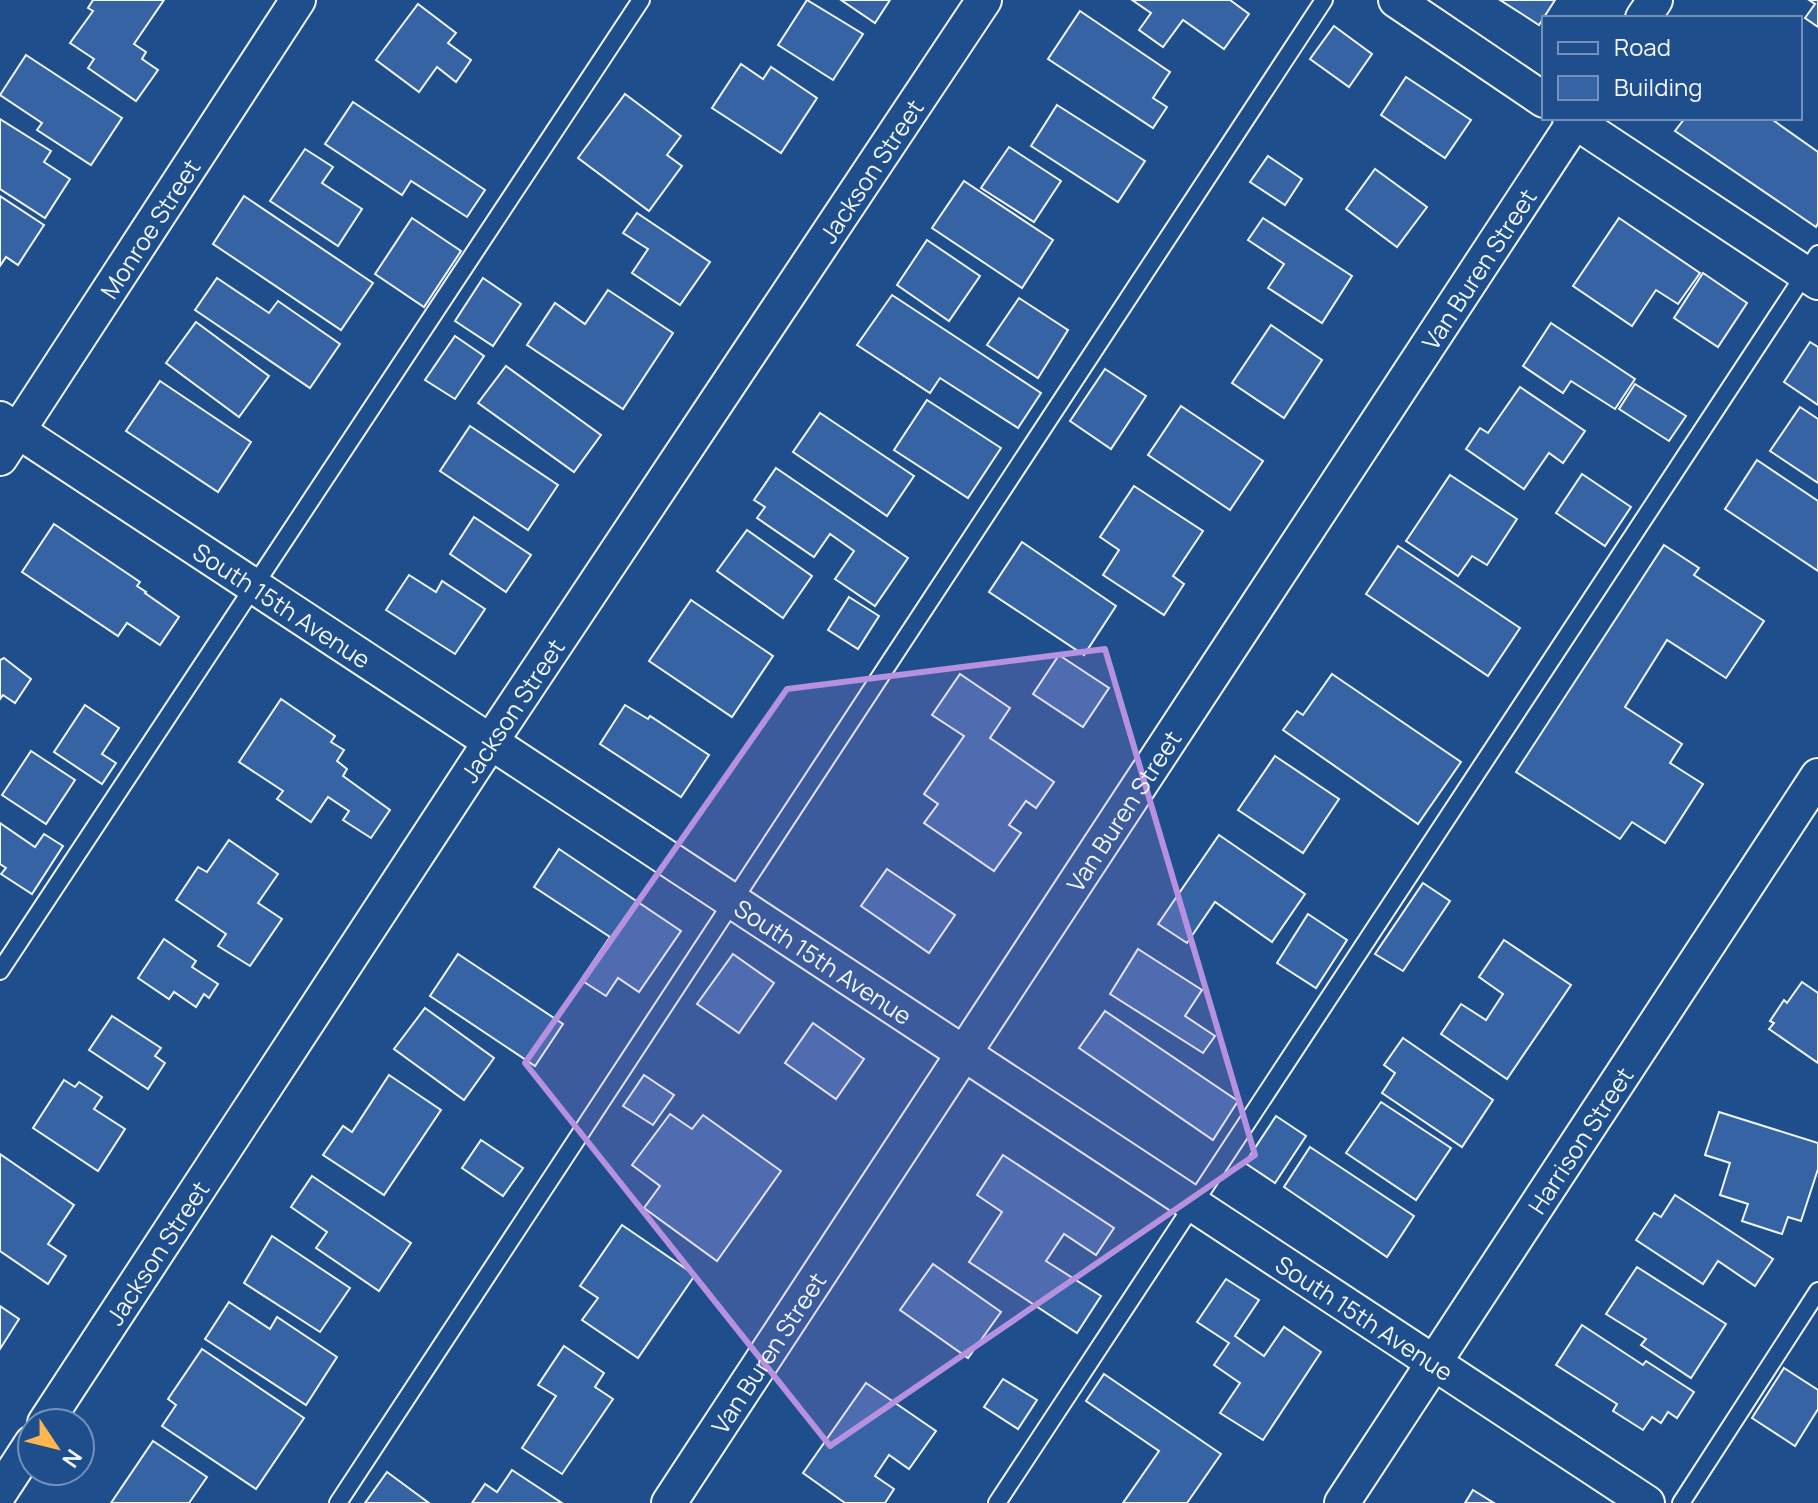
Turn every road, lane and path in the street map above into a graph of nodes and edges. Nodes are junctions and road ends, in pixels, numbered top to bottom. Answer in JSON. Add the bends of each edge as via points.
{"nodes":[{"id":1,"x":298,"y":0,"type":"edge"},
{"id":2,"x":641,"y":0,"type":"edge"},
{"id":3,"x":984,"y":0,"type":"edge"},
{"id":4,"x":1324,"y":0,"type":"edge"},
{"id":5,"x":1396,"y":0,"type":"edge"},
{"id":6,"x":1542,"y":99,"type":"edge"},
{"id":7,"x":1573,"y":120,"type":"edge"},
{"id":8,"x":1576,"y":120,"type":"edge"},
{"id":9,"x":1814,"y":270,"type":"edge"},
{"id":10,"x":6,"y":436,"type":"edge"},
{"id":11,"x":254,"y":585,"type":"junction"},
{"id":12,"x":491,"y":741,"type":"junction"},
{"id":13,"x":1818,"y":776,"type":"edge"},
{"id":14,"x":734,"y":901,"type":"junction"},
{"id":15,"x":0,"y":971,"type":"edge"},
{"id":16,"x":965,"y":1053,"type":"junction"},
{"id":17,"x":1193,"y":1205,"type":"junction"},
{"id":18,"x":1818,"y":1291,"type":"edge"},
{"id":19,"x":1434,"y":1365,"type":"junction"},
{"id":20,"x":55,"y":1407,"type":"edge"},
{"id":21,"x":16,"y":1468,"type":"edge"},
{"id":22,"x":0,"y":1492,"type":"edge"},
{"id":23,"x":338,"y":1503,"type":"edge"},
{"id":24,"x":669,"y":1503,"type":"edge"},
{"id":25,"x":997,"y":1503,"type":"edge"},
{"id":26,"x":1342,"y":1503,"type":"edge"},
{"id":27,"x":1647,"y":1503,"type":"edge"},
{"id":28,"x":1681,"y":1503,"type":"edge"}],
"edges":[{"from":1,"to":10,"type":"street","name":"Monroe Street"},
{"from":2,"to":11,"type":"lane"},
{"from":3,"to":12,"type":"street","name":"Jackson Street"},
{"from":4,"to":14,"type":"lane"},
{"from":5,"to":6,"type":"street"},
{"from":7,"to":16,"type":"street","name":"Van Buren Street"},
{"from":8,"to":9,"type":"street"},
{"from":9,"to":17,"type":"lane"},
{"from":10,"to":11,"type":"street","name":"South 15th Avenue"},
{"from":11,"to":12,"type":"street","name":"South 15th Avenue"},
{"from":11,"to":15,"type":"lane"},
{"from":12,"to":14,"type":"street","name":"South 15th Avenue"},
{"from":12,"to":20,"type":"street","name":"Jackson Street"},
{"from":13,"to":19,"type":"street","name":"Harrison Street"},
{"from":14,"to":16,"type":"street","name":"South 15th Avenue"},
{"from":14,"to":23,"type":"lane"},
{"from":16,"to":17,"type":"street","name":"South 15th Avenue"},
{"from":16,"to":24,"type":"street","name":"Van Buren Street"},
{"from":17,"to":19,"type":"street","name":"South 15th Avenue"},
{"from":17,"to":25,"type":"lane"},
{"from":18,"to":28,"type":"lane"},
{"from":19,"to":26,"type":"street","name":"Harrison Street"},
{"from":19,"to":27,"type":"street","name":"South 15th Avenue"},
{"from":21,"to":22,"type":"street"}]}
